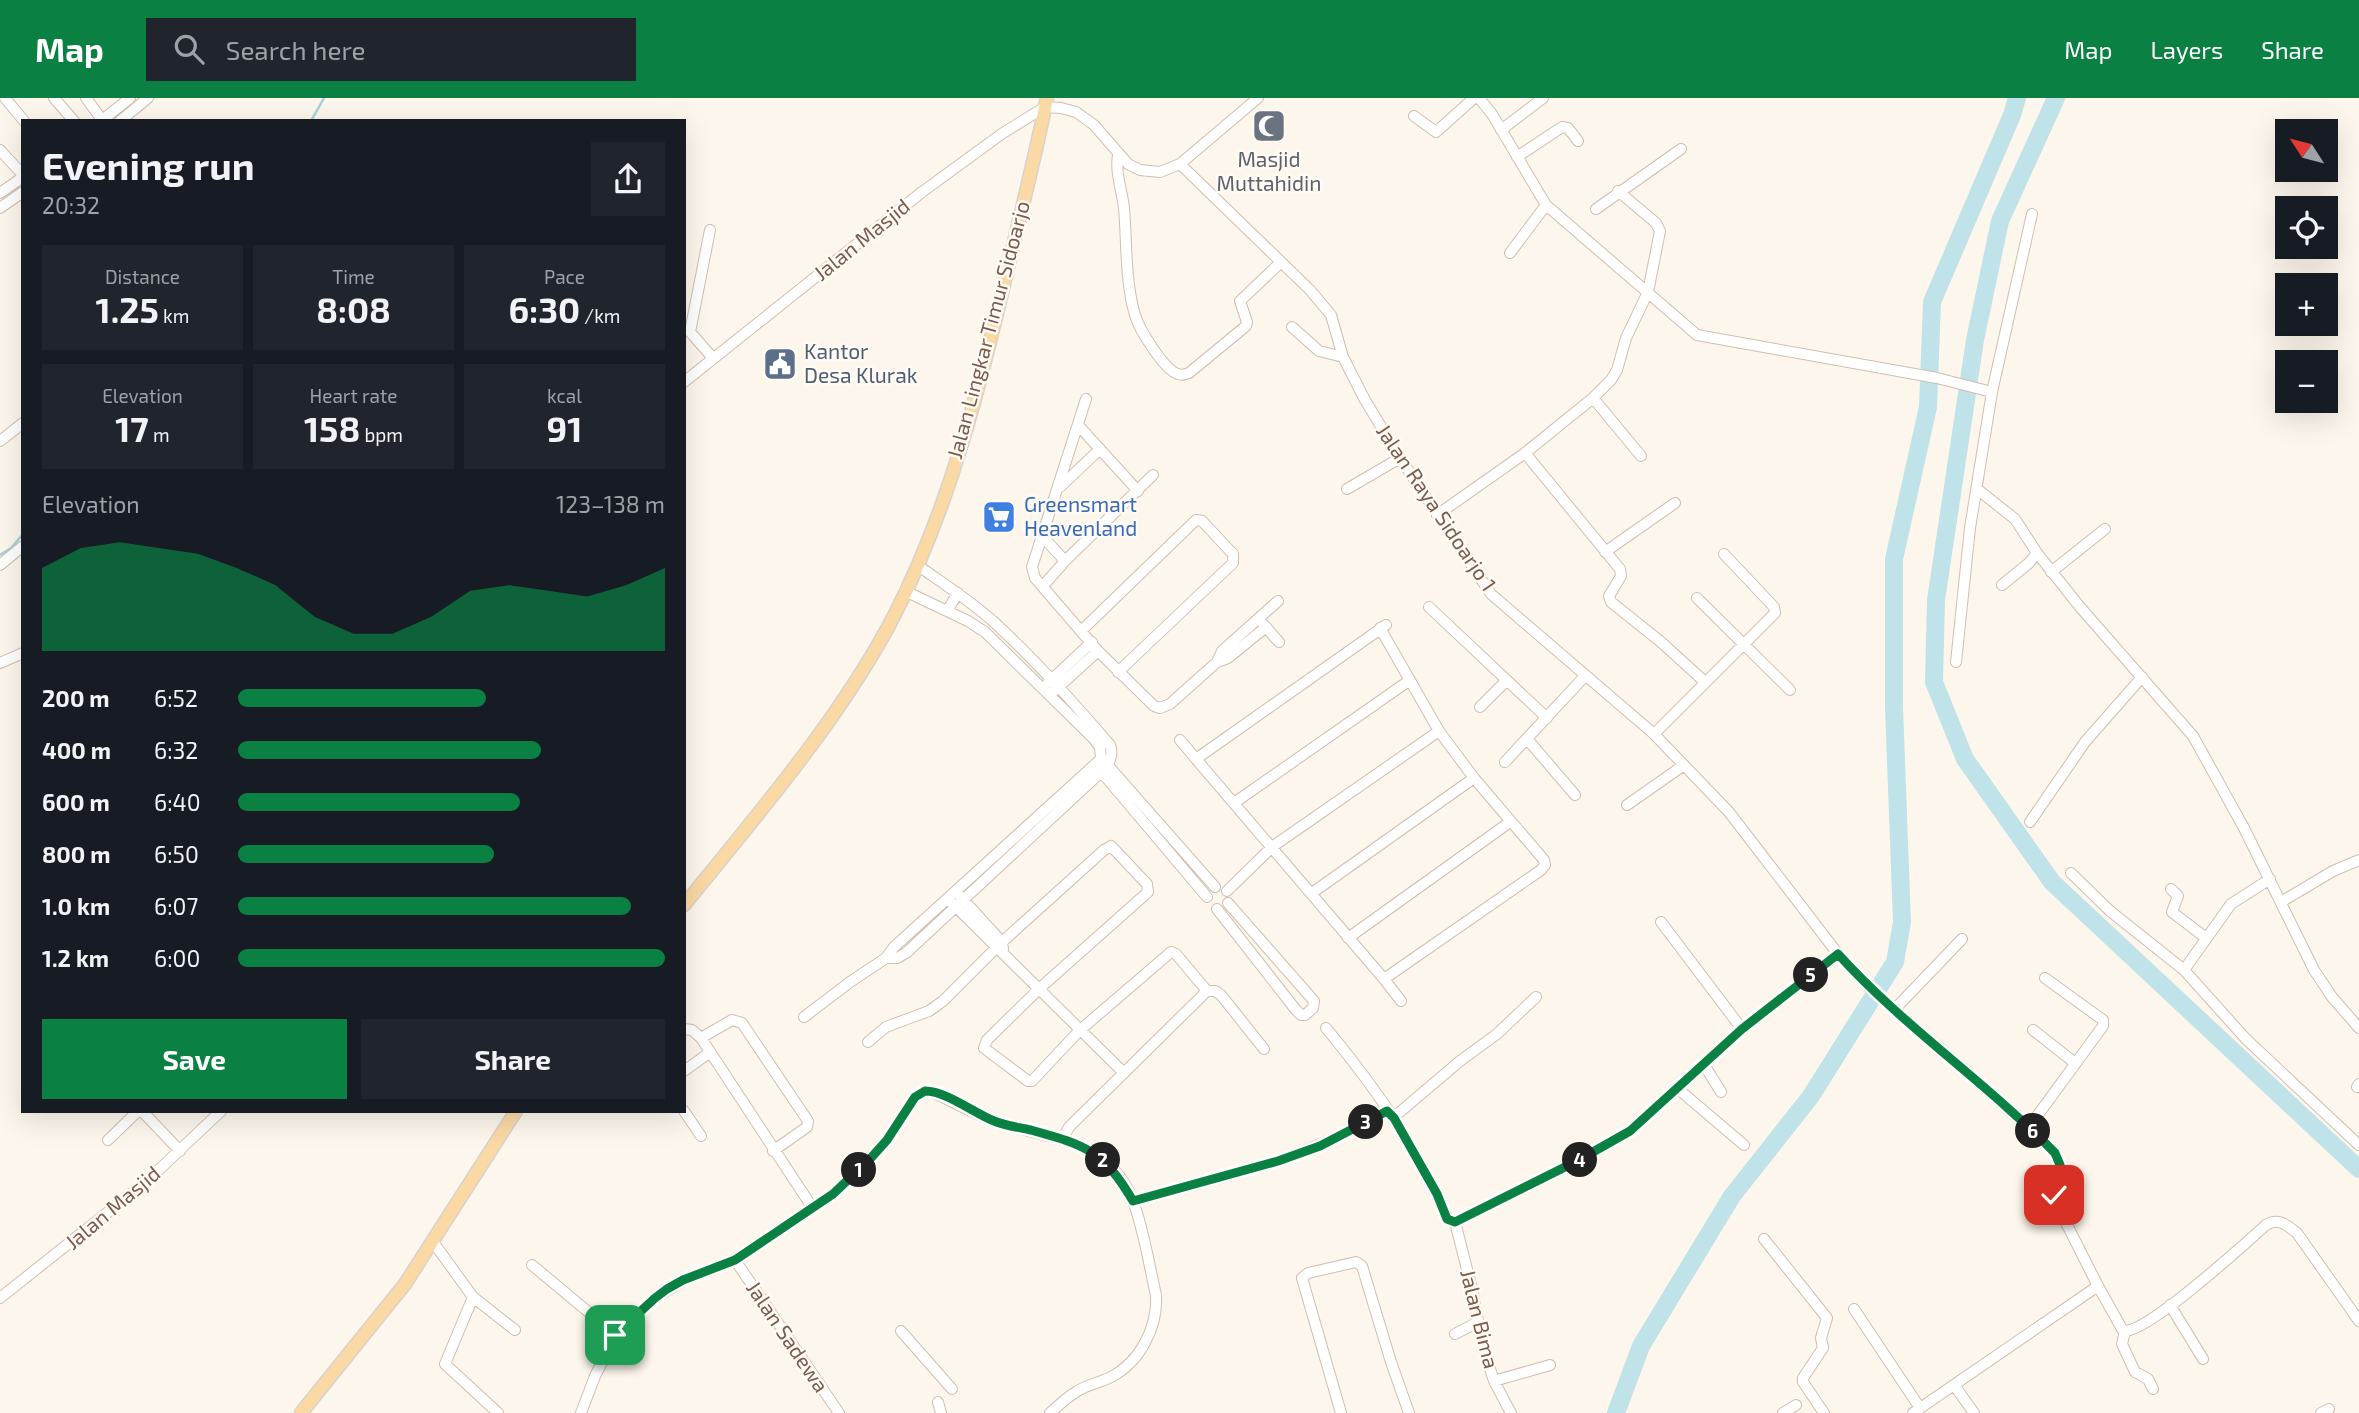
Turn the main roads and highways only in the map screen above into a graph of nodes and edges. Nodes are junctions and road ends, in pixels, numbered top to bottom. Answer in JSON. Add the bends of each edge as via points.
{"nodes":[{"id":1,"x":1046,"y":103,"type":"edge"},
{"id":2,"x":686,"y":902,"type":"edge"},
{"id":3,"x":515,"y":1113,"type":"edge"},
{"id":4,"x":301,"y":1413,"type":"edge"}],
"edges":[{"from":1,"to":2,"type":"main road","name":"Jalan Lingkar Timur Sidoarjo","via":[[964,436],[932,531],[895,614],[799,760]]},
{"from":3,"to":4,"type":"main road","via":[[405,1284]]}]}
